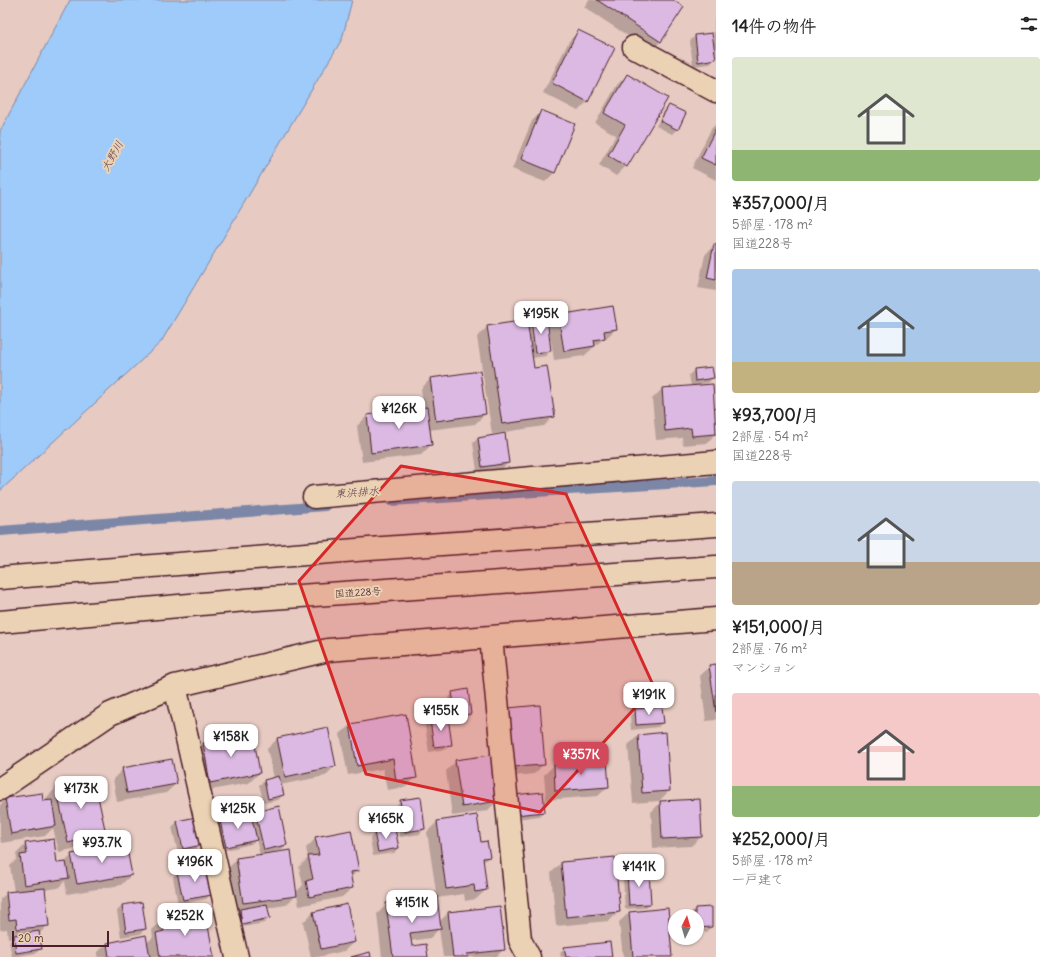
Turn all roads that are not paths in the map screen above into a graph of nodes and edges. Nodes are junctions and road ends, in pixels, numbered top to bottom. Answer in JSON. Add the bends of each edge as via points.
{"nodes":[{"id":1,"x":634,"y":47,"type":"dead end"},
{"id":2,"x":716,"y":91,"type":"edge"},
{"id":3,"x":716,"y":462,"type":"edge"},
{"id":4,"x":314,"y":496,"type":"dead end"},
{"id":5,"x":716,"y":525,"type":"edge"},
{"id":6,"x":716,"y":567,"type":"edge"},
{"id":7,"x":0,"y":578,"type":"edge"},
{"id":8,"x":716,"y":619,"type":"edge"},
{"id":9,"x":0,"y":622,"type":"edge"},
{"id":10,"x":491,"y":637,"type":"junction"},
{"id":11,"x":175,"y":686,"type":"junction"},
{"id":12,"x":0,"y":789,"type":"edge"},
{"id":13,"x":237,"y":957,"type":"edge"},
{"id":14,"x":529,"y":957,"type":"edge"}],
"edges":[{"from":1,"to":2,"type":"main road"},
{"from":3,"to":4,"type":"main road"},
{"from":5,"to":7,"type":"main road"},
{"from":6,"to":9,"type":"main road","name":"国道228号","via":[[265,599]]},
{"from":8,"to":10,"type":"main road"},
{"from":10,"to":11,"type":"main road","via":[[328,650]]},
{"from":10,"to":14,"type":"main road","via":[[520,940]]},
{"from":11,"to":12,"type":"main road","via":[[110,714]]},
{"from":11,"to":13,"type":"main road"}]}
